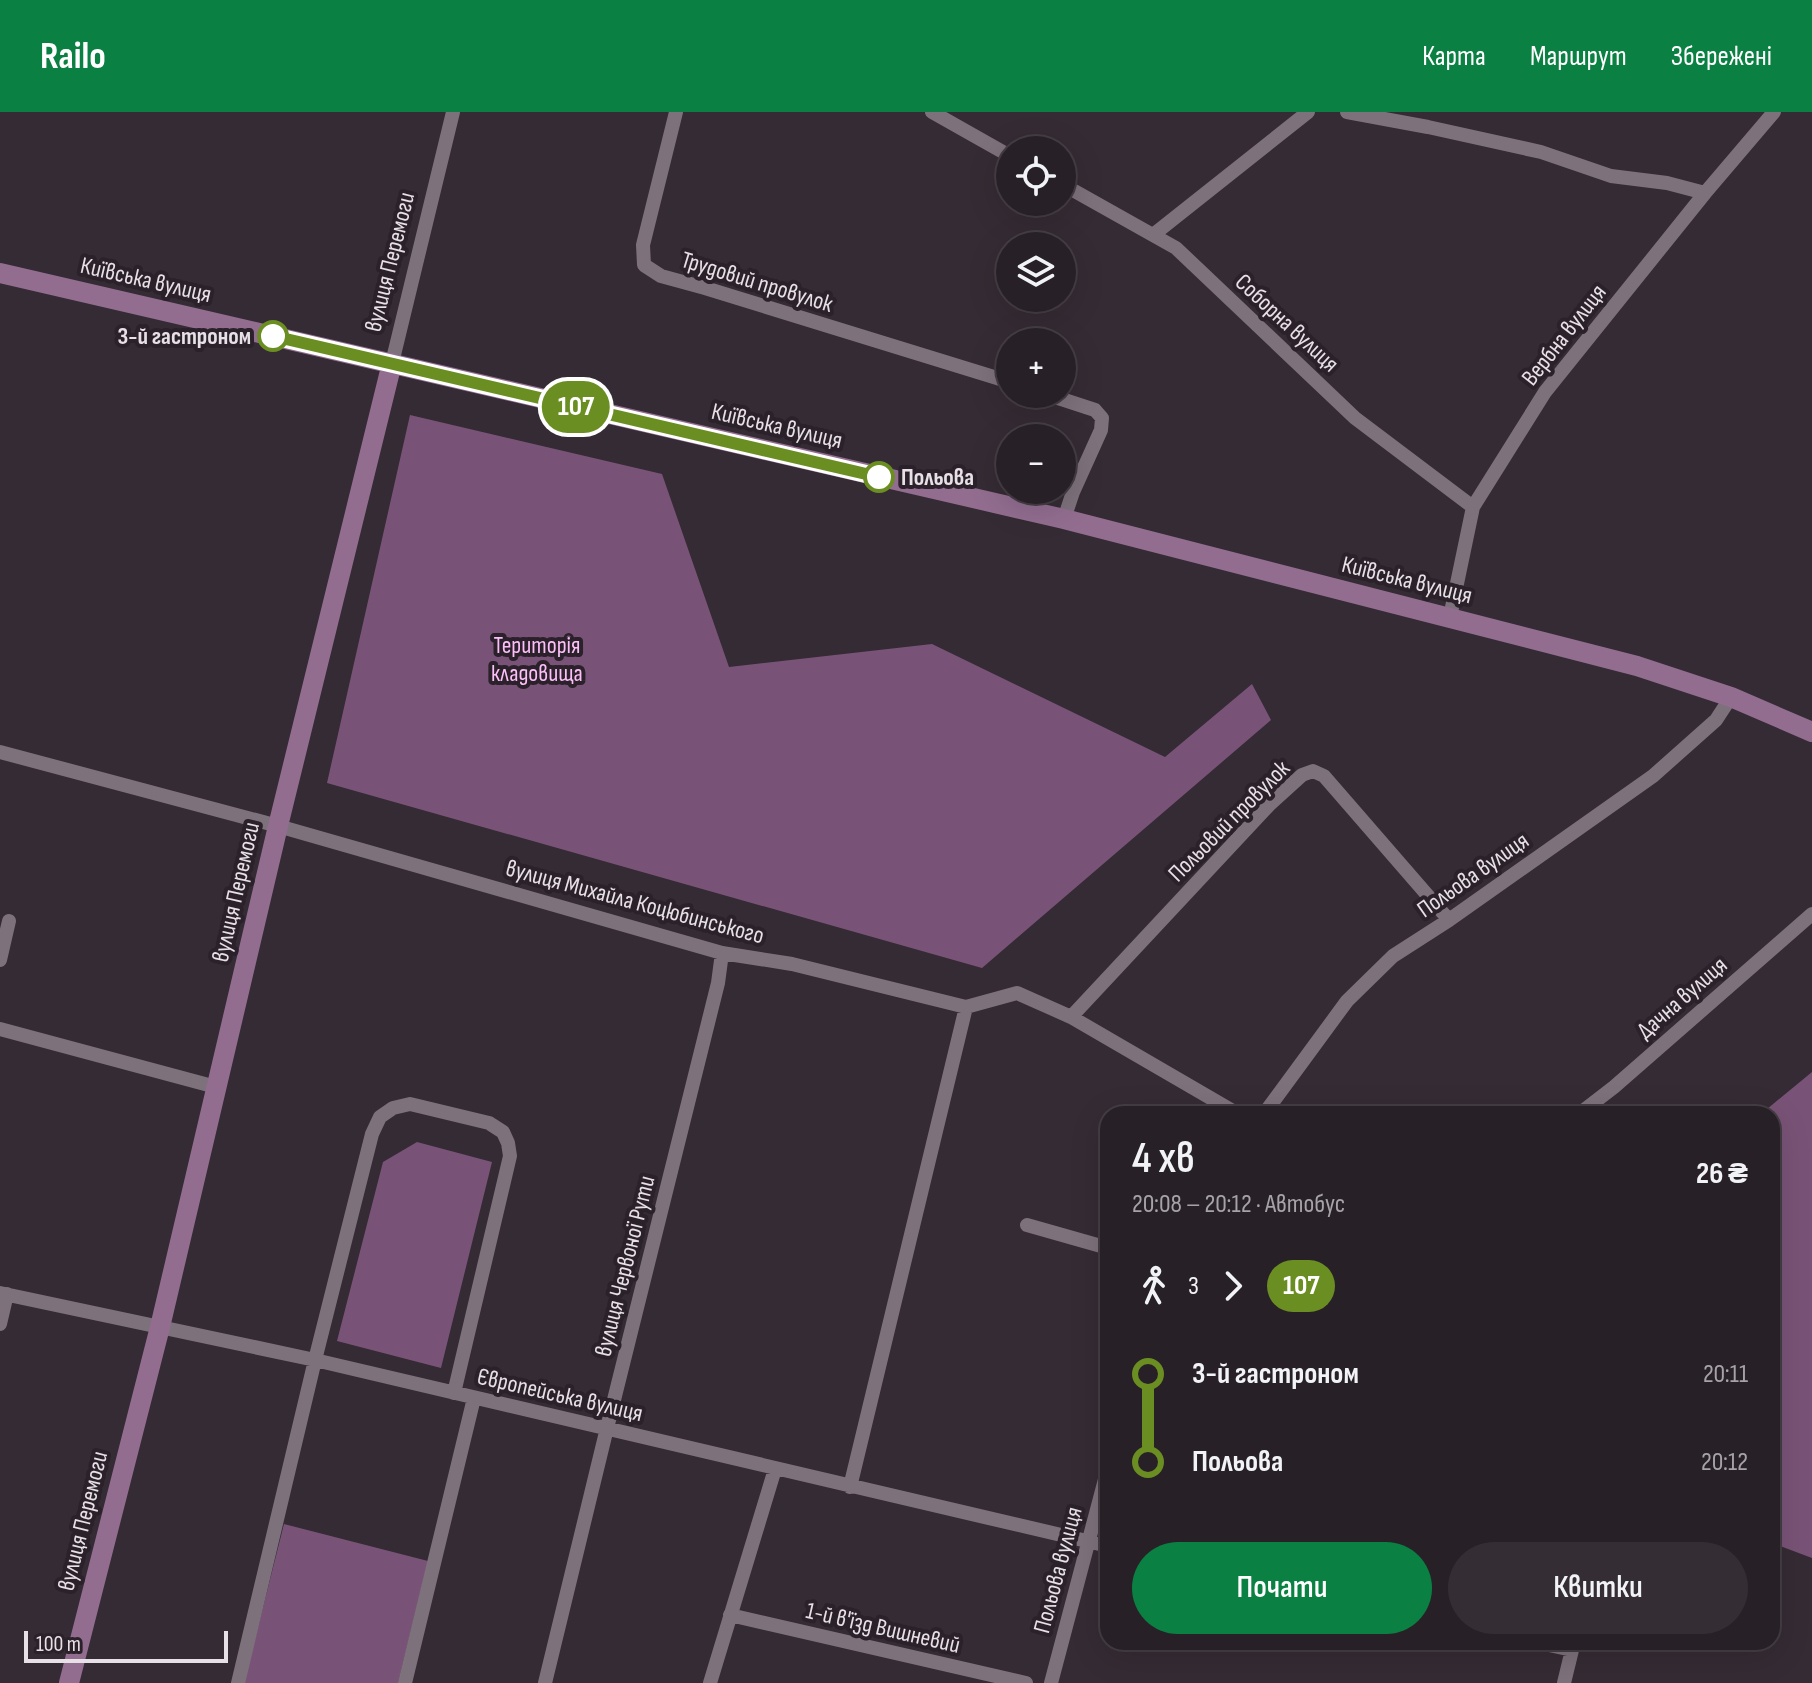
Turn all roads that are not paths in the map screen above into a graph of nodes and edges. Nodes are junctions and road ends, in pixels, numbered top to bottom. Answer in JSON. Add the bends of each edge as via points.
{"nodes":[{"id":1,"x":453,"y":112,"type":"edge"},
{"id":2,"x":676,"y":112,"type":"edge"},
{"id":3,"x":932,"y":112,"type":"edge"},
{"id":4,"x":1308,"y":112,"type":"edge"},
{"id":5,"x":1347,"y":112,"type":"edge"},
{"id":6,"x":1774,"y":112,"type":"edge"},
{"id":7,"x":996,"y":148,"type":"edge"},
{"id":8,"x":1076,"y":192,"type":"edge"},
{"id":9,"x":1705,"y":193,"type":"junction"},
{"id":10,"x":1153,"y":235,"type":"junction"},
{"id":11,"x":0,"y":273,"type":"edge"},
{"id":12,"x":392,"y":363,"type":"junction"},
{"id":13,"x":996,"y":378,"type":"edge"},
{"id":14,"x":1076,"y":404,"type":"edge"},
{"id":15,"x":1473,"y":507,"type":"junction"},
{"id":16,"x":1064,"y":519,"type":"junction"},
{"id":17,"x":1450,"y":617,"type":"junction"},
{"id":18,"x":1731,"y":697,"type":"junction"},
{"id":19,"x":1812,"y":732,"type":"edge"},
{"id":20,"x":0,"y":752,"type":"edge"},
{"id":21,"x":278,"y":826,"type":"junction"},
{"id":22,"x":1812,"y":914,"type":"edge"},
{"id":23,"x":1449,"y":920,"type":"junction"},
{"id":24,"x":9,"y":921,"type":"dead end"},
{"id":25,"x":722,"y":953,"type":"junction"},
{"id":26,"x":0,"y":960,"type":"edge"},
{"id":27,"x":966,"y":1007,"type":"junction"},
{"id":28,"x":1071,"y":1017,"type":"junction"},
{"id":29,"x":0,"y":1029,"type":"edge"},
{"id":30,"x":216,"y":1087,"type":"junction"},
{"id":31,"x":1224,"y":1106,"type":"edge"},
{"id":32,"x":1270,"y":1106,"type":"edge"},
{"id":33,"x":1589,"y":1106,"type":"edge"},
{"id":34,"x":1027,"y":1225,"type":"dead end"},
{"id":35,"x":1100,"y":1246,"type":"edge"},
{"id":36,"x":4,"y":1294,"type":"edge"},
{"id":37,"x":0,"y":1324,"type":"edge"},
{"id":38,"x":160,"y":1327,"type":"junction"},
{"id":39,"x":315,"y":1360,"type":"junction"},
{"id":40,"x":454,"y":1393,"type":"junction"},
{"id":41,"x":474,"y":1398,"type":"junction"},
{"id":42,"x":607,"y":1428,"type":"junction"},
{"id":43,"x":775,"y":1469,"type":"junction"},
{"id":44,"x":850,"y":1487,"type":"junction"},
{"id":45,"x":1100,"y":1497,"type":"edge"},
{"id":46,"x":1088,"y":1541,"type":"junction"},
{"id":47,"x":1100,"y":1544,"type":"edge"},
{"id":48,"x":730,"y":1615,"type":"junction"},
{"id":49,"x":1572,"y":1650,"type":"edge"},
{"id":50,"x":69,"y":1683,"type":"edge"},
{"id":51,"x":238,"y":1683,"type":"edge"},
{"id":52,"x":405,"y":1683,"type":"edge"},
{"id":53,"x":545,"y":1683,"type":"edge"},
{"id":54,"x":710,"y":1683,"type":"edge"},
{"id":55,"x":1026,"y":1683,"type":"edge"},
{"id":56,"x":1051,"y":1683,"type":"edge"},
{"id":57,"x":1564,"y":1683,"type":"edge"}],
"edges":[{"from":1,"to":12,"type":"street","name":"вулиця Перемоги"},
{"from":2,"to":13,"type":"street","name":"Трудовий провулок","via":[[643,245],[644,265],[661,276]]},
{"from":3,"to":7,"type":"street"},
{"from":4,"to":10,"type":"street"},
{"from":5,"to":9,"type":"street","via":[[1541,152],[1611,176]]},
{"from":6,"to":9,"type":"street","name":"Вербна вулиця"},
{"from":8,"to":10,"type":"street","name":"Соборна вулиця"},
{"from":9,"to":15,"type":"street","name":"Вербна вулиця","via":[[1545,392]]},
{"from":10,"to":15,"type":"street","name":"Соборна вулиця","via":[[1176,248],[1355,418]]},
{"from":11,"to":12,"type":"street","name":"Київська вулиця"},
{"from":12,"to":16,"type":"street","name":"Київська вулиця"},
{"from":12,"to":21,"type":"street","name":"вулиця Перемоги"},
{"from":14,"to":16,"type":"street","via":[[1095,410],[1102,418],[1101,430]]},
{"from":15,"to":17,"type":"street","name":"Вербна вулиця"},
{"from":16,"to":17,"type":"street","name":"Київська вулиця"},
{"from":17,"to":18,"type":"street","name":"Київська вулиця","via":[[1637,666]]},
{"from":18,"to":19,"type":"street","name":"Київська вулиця"},
{"from":18,"to":23,"type":"street","name":"Польова вулиця","via":[[1716,720],[1653,776]]},
{"from":20,"to":21,"type":"street","name":"вулиця Михайла Коцюбинського"},
{"from":21,"to":25,"type":"street","name":"вулиця Михайла Коцюбинського"},
{"from":21,"to":30,"type":"street","name":"вулиця Перемоги"},
{"from":22,"to":33,"type":"street","name":"Дачна вулиця"},
{"from":23,"to":28,"type":"street","name":"Польовий провулок","via":[[1324,776],[1313,771],[1270,804]]},
{"from":23,"to":32,"type":"street","name":"Польова вулиця","via":[[1393,956],[1347,1001]]},
{"from":24,"to":26,"type":"street"},
{"from":25,"to":27,"type":"street","name":"вулиця Михайла Коцюбинського","via":[[792,964]]},
{"from":25,"to":42,"type":"street","name":"вулиця Червоної Рути"},
{"from":27,"to":28,"type":"street","name":"вулиця Михайла Коцюбинського","via":[[1017,993]]},
{"from":27,"to":44,"type":"street"},
{"from":28,"to":31,"type":"street","name":"вулиця Михайла Коцюбинського"},
{"from":29,"to":30,"type":"street"},
{"from":30,"to":38,"type":"street","name":"вулиця Перемоги"},
{"from":34,"to":35,"type":"street"},
{"from":36,"to":37,"type":"street"},
{"from":36,"to":38,"type":"street","name":"Європейська вулиця"},
{"from":38,"to":39,"type":"street","name":"Європейська вулиця"},
{"from":38,"to":50,"type":"street","name":"вулиця Перемоги"},
{"from":39,"to":40,"type":"street","name":"Європейська вулиця"},
{"from":39,"to":40,"type":"street","via":[[372,1134],[380,1117],[410,1104],[489,1123],[503,1132],[510,1156]]},
{"from":39,"to":51,"type":"street"},
{"from":40,"to":41,"type":"street","name":"Європейська вулиця"},
{"from":41,"to":42,"type":"street","name":"Європейська вулиця"},
{"from":41,"to":52,"type":"street"},
{"from":42,"to":43,"type":"street","name":"Європейська вулиця"},
{"from":42,"to":53,"type":"street","name":"вулиця Червоної Рути"},
{"from":43,"to":44,"type":"street","name":"Європейська вулиця"},
{"from":43,"to":48,"type":"street"},
{"from":44,"to":46,"type":"street","name":"Європейська вулиця"},
{"from":45,"to":46,"type":"street","name":"Польова вулиця"},
{"from":46,"to":47,"type":"street","name":"Європейська вулиця"},
{"from":46,"to":56,"type":"street","name":"Польова вулиця"},
{"from":48,"to":54,"type":"street"},
{"from":48,"to":55,"type":"street","name":"1-й в'їзд Вишневий"},
{"from":49,"to":57,"type":"street"}]}
